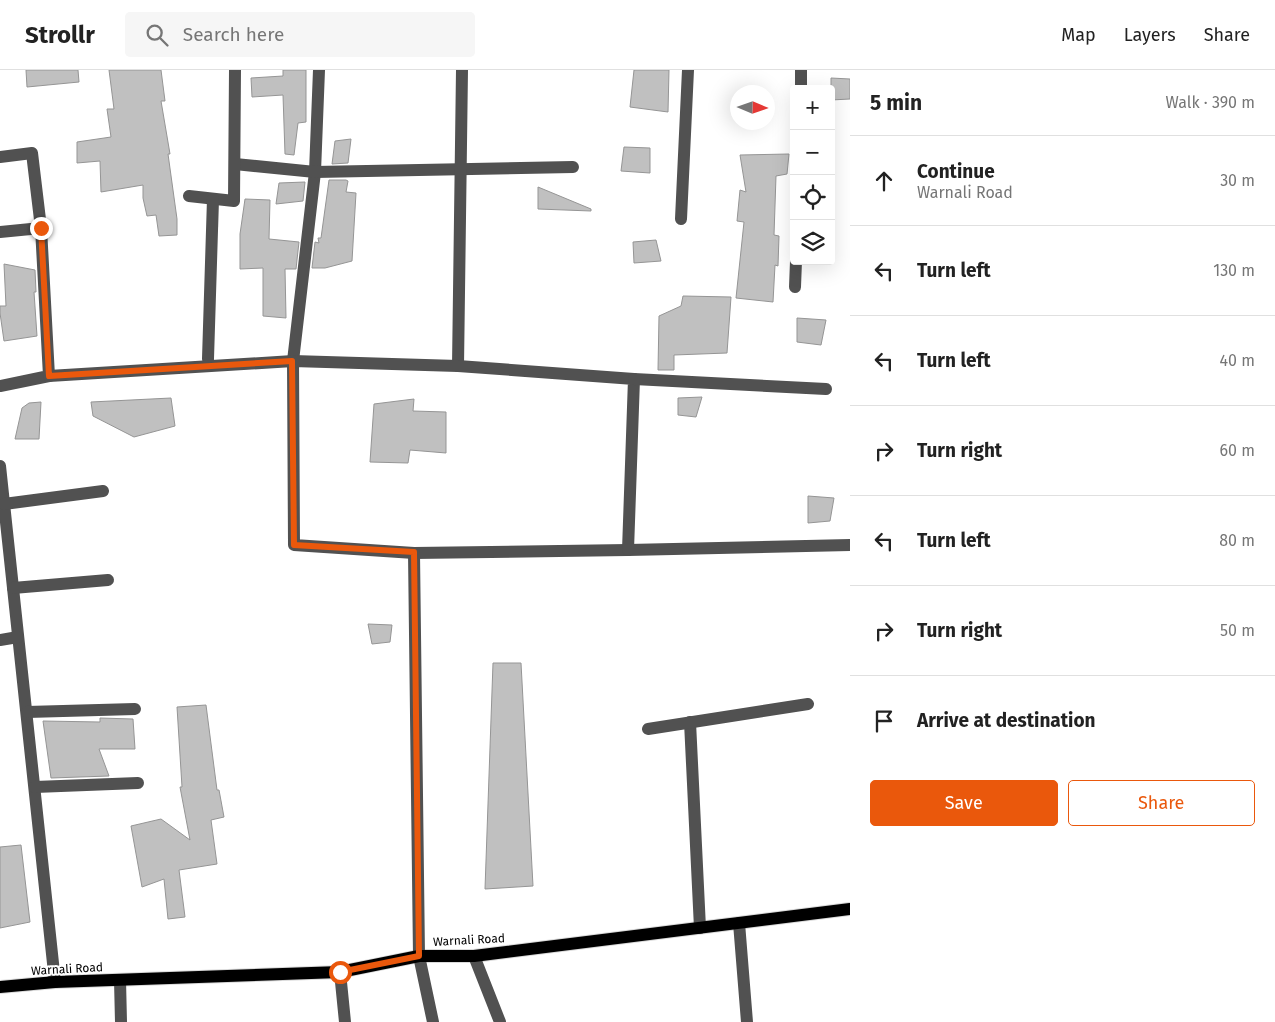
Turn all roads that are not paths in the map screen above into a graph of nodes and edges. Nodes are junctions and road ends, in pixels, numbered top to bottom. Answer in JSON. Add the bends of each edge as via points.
{"nodes":[{"id":1,"x":235,"y":70,"type":"edge"},
{"id":2,"x":319,"y":70,"type":"edge"},
{"id":3,"x":462,"y":70,"type":"edge"},
{"id":4,"x":688,"y":70,"type":"edge"},
{"id":5,"x":801,"y":70,"type":"edge"},
{"id":6,"x":801,"y":85,"type":"edge"},
{"id":7,"x":0,"y":157,"type":"edge"},
{"id":8,"x":235,"y":164,"type":"junction"},
{"id":9,"x":574,"y":167,"type":"dead end"},
{"id":10,"x":461,"y":170,"type":"junction"},
{"id":11,"x":315,"y":172,"type":"junction"},
{"id":12,"x":189,"y":196,"type":"dead end"},
{"id":13,"x":213,"y":198,"type":"junction"},
{"id":14,"x":681,"y":220,"type":"dead end"},
{"id":15,"x":41,"y":228,"type":"junction"},
{"id":16,"x":0,"y":232,"type":"edge"},
{"id":17,"x":796,"y":265,"type":"edge"},
{"id":18,"x":795,"y":287,"type":"dead end"},
{"id":19,"x":208,"y":360,"type":"dead end"},
{"id":20,"x":292,"y":361,"type":"junction"},
{"id":21,"x":458,"y":366,"type":"junction"},
{"id":22,"x":49,"y":376,"type":"junction"},
{"id":23,"x":634,"y":379,"type":"junction"},
{"id":24,"x":0,"y":386,"type":"edge"},
{"id":25,"x":826,"y":388,"type":"dead end"},
{"id":26,"x":0,"y":466,"type":"edge"},
{"id":27,"x":103,"y":491,"type":"dead end"},
{"id":28,"x":4,"y":504,"type":"junction"},
{"id":29,"x":850,"y":544,"type":"edge"},
{"id":30,"x":628,"y":550,"type":"junction"},
{"id":31,"x":414,"y":552,"type":"junction"},
{"id":32,"x":5,"y":562,"type":"edge"},
{"id":33,"x":108,"y":580,"type":"dead end"},
{"id":34,"x":13,"y":588,"type":"junction"},
{"id":35,"x":18,"y":637,"type":"junction"},
{"id":36,"x":0,"y":640,"type":"edge"},
{"id":37,"x":808,"y":704,"type":"dead end"},
{"id":38,"x":135,"y":709,"type":"dead end"},
{"id":39,"x":27,"y":712,"type":"junction"},
{"id":40,"x":690,"y":722,"type":"junction"},
{"id":41,"x":648,"y":729,"type":"dead end"},
{"id":42,"x":138,"y":783,"type":"dead end"},
{"id":43,"x":35,"y":787,"type":"junction"},
{"id":44,"x":850,"y":909,"type":"edge"},
{"id":45,"x":740,"y":923,"type":"junction"},
{"id":46,"x":700,"y":928,"type":"junction"},
{"id":47,"x":419,"y":956,"type":"junction"},
{"id":48,"x":474,"y":956,"type":"junction"},
{"id":49,"x":340,"y":972,"type":"junction"},
{"id":50,"x":120,"y":980,"type":"junction"},
{"id":51,"x":55,"y":982,"type":"junction"},
{"id":52,"x":0,"y":987,"type":"edge"},
{"id":53,"x":121,"y":1022,"type":"edge"},
{"id":54,"x":345,"y":1022,"type":"edge"},
{"id":55,"x":433,"y":1022,"type":"edge"},
{"id":56,"x":500,"y":1022,"type":"edge"},
{"id":57,"x":747,"y":1022,"type":"edge"}],
"edges":[{"from":1,"to":8,"type":"street"},
{"from":2,"to":11,"type":"street"},
{"from":3,"to":10,"type":"street"},
{"from":4,"to":14,"type":"street"},
{"from":5,"to":6,"type":"street"},
{"from":7,"to":15,"type":"street","via":[[32,153]]},
{"from":8,"to":11,"type":"street"},
{"from":8,"to":13,"type":"street","via":[[234,201]]},
{"from":9,"to":10,"type":"street"},
{"from":10,"to":11,"type":"street"},
{"from":10,"to":21,"type":"street"},
{"from":11,"to":20,"type":"street"},
{"from":12,"to":13,"type":"street"},
{"from":13,"to":19,"type":"street"},
{"from":15,"to":16,"type":"street"},
{"from":15,"to":22,"type":"street"},
{"from":17,"to":18,"type":"street"},
{"from":20,"to":21,"type":"street"},
{"from":20,"to":22,"type":"street"},
{"from":20,"to":31,"type":"street","via":[[294,545]]},
{"from":21,"to":23,"type":"street"},
{"from":22,"to":24,"type":"street"},
{"from":23,"to":25,"type":"street"},
{"from":23,"to":30,"type":"street"},
{"from":26,"to":28,"type":"street"},
{"from":27,"to":28,"type":"street"},
{"from":28,"to":32,"type":"street"},
{"from":29,"to":30,"type":"street"},
{"from":30,"to":31,"type":"street"},
{"from":31,"to":47,"type":"street"},
{"from":32,"to":34,"type":"street"},
{"from":33,"to":34,"type":"street"},
{"from":34,"to":35,"type":"street"},
{"from":35,"to":36,"type":"street"},
{"from":35,"to":39,"type":"street"},
{"from":37,"to":40,"type":"street"},
{"from":38,"to":39,"type":"street"},
{"from":39,"to":43,"type":"street"},
{"from":40,"to":41,"type":"street"},
{"from":40,"to":46,"type":"street"},
{"from":42,"to":43,"type":"street"},
{"from":43,"to":51,"type":"street"},
{"from":44,"to":45,"type":"main road","name":"Warnali Road"},
{"from":45,"to":46,"type":"main road","name":"Warnali Road"},
{"from":45,"to":57,"type":"street"},
{"from":46,"to":48,"type":"main road","name":"Warnali Road"},
{"from":47,"to":48,"type":"main road","name":"Warnali Road"},
{"from":47,"to":49,"type":"main road","name":"Warnali Road"},
{"from":47,"to":55,"type":"street"},
{"from":48,"to":56,"type":"street"},
{"from":49,"to":50,"type":"main road","name":"Warnali Road"},
{"from":49,"to":54,"type":"street"},
{"from":50,"to":51,"type":"main road","name":"Warnali Road"},
{"from":50,"to":53,"type":"street"},
{"from":51,"to":52,"type":"main road","name":"Warnali Road"}]}
